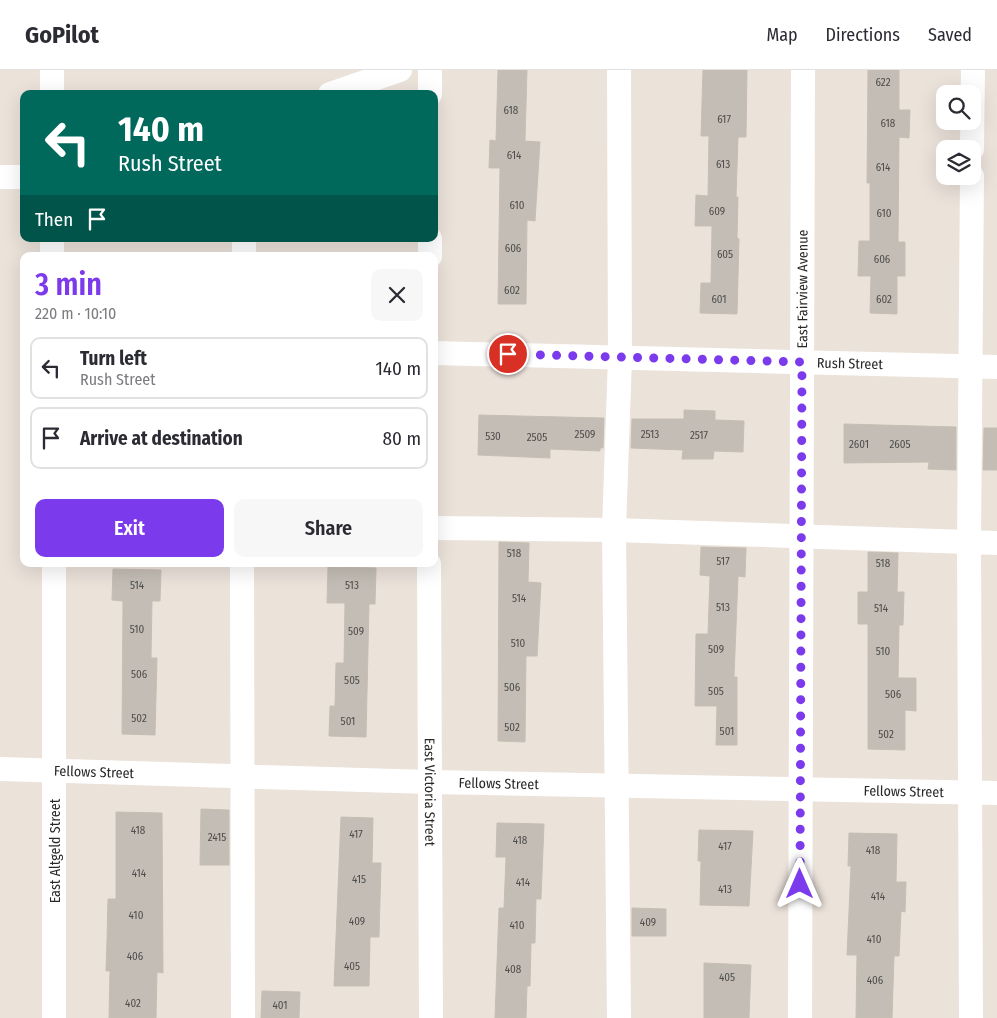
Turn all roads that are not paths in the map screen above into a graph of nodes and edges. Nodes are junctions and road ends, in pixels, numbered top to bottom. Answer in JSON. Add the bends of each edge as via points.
{"nodes":[{"id":1,"x":52,"y":70,"type":"edge"},
{"id":2,"x":400,"y":70,"type":"edge"},
{"id":3,"x":430,"y":70,"type":"edge"},
{"id":4,"x":619,"y":70,"type":"edge"},
{"id":5,"x":803,"y":70,"type":"edge"},
{"id":6,"x":973,"y":70,"type":"edge"},
{"id":7,"x":52,"y":90,"type":"edge"},
{"id":8,"x":342,"y":90,"type":"edge"},
{"id":9,"x":430,"y":90,"type":"edge"},
{"id":10,"x":972,"y":140,"type":"edge"},
{"id":11,"x":0,"y":176,"type":"edge"},
{"id":12,"x":20,"y":177,"type":"edge"},
{"id":13,"x":972,"y":185,"type":"edge"},
{"id":14,"x":438,"y":353,"type":"edge"},
{"id":15,"x":620,"y":357,"type":"junction"},
{"id":16,"x":802,"y":362,"type":"junction"},
{"id":17,"x":972,"y":366,"type":"junction"},
{"id":18,"x":997,"y":367,"type":"edge"},
{"id":19,"x":438,"y":528,"type":"edge"},
{"id":20,"x":614,"y":530,"type":"junction"},
{"id":21,"x":801,"y":537,"type":"junction"},
{"id":22,"x":969,"y":542,"type":"junction"},
{"id":23,"x":997,"y":543,"type":"edge"},
{"id":24,"x":54,"y":567,"type":"edge"},
{"id":25,"x":242,"y":567,"type":"edge"},
{"id":26,"x":429,"y":567,"type":"edge"},
{"id":27,"x":0,"y":770,"type":"edge"},
{"id":28,"x":55,"y":771,"type":"junction"},
{"id":29,"x":241,"y":776,"type":"junction"},
{"id":30,"x":430,"y":782,"type":"junction"},
{"id":31,"x":617,"y":785,"type":"junction"},
{"id":32,"x":799,"y":789,"type":"junction"},
{"id":33,"x":971,"y":793,"type":"junction"},
{"id":34,"x":997,"y":793,"type":"edge"},
{"id":35,"x":54,"y":1018,"type":"edge"},
{"id":36,"x":243,"y":1018,"type":"edge"},
{"id":37,"x":431,"y":1018,"type":"edge"},
{"id":38,"x":619,"y":1018,"type":"edge"},
{"id":39,"x":800,"y":1018,"type":"edge"},
{"id":40,"x":971,"y":1018,"type":"edge"}],
"edges":[{"from":1,"to":7,"type":"street"},
{"from":2,"to":8,"type":"street"},
{"from":3,"to":9,"type":"street"},
{"from":4,"to":15,"type":"street"},
{"from":5,"to":16,"type":"street","name":"East Fairview Avenue"},
{"from":6,"to":10,"type":"street"},
{"from":11,"to":12,"type":"street"},
{"from":13,"to":17,"type":"street"},
{"from":14,"to":15,"type":"street","name":"Rush Street"},
{"from":15,"to":16,"type":"street","name":"Rush Street"},
{"from":15,"to":20,"type":"street"},
{"from":16,"to":17,"type":"street","name":"Rush Street"},
{"from":16,"to":21,"type":"street","name":"East Fairview Avenue"},
{"from":17,"to":18,"type":"street","name":"Rush Street"},
{"from":17,"to":22,"type":"street"},
{"from":19,"to":20,"type":"street"},
{"from":20,"to":21,"type":"street"},
{"from":20,"to":31,"type":"street"},
{"from":21,"to":22,"type":"street"},
{"from":21,"to":32,"type":"street","name":"East Fairview Avenue"},
{"from":22,"to":23,"type":"street"},
{"from":22,"to":33,"type":"street"},
{"from":24,"to":28,"type":"street","name":"East Altgeld Street"},
{"from":25,"to":29,"type":"street"},
{"from":26,"to":30,"type":"street","name":"East Victoria Street"},
{"from":27,"to":28,"type":"street","name":"Fellows Street"},
{"from":28,"to":29,"type":"street","name":"Fellows Street"},
{"from":28,"to":35,"type":"street","name":"East Altgeld Street"},
{"from":29,"to":30,"type":"street","name":"Fellows Street"},
{"from":29,"to":36,"type":"street"},
{"from":30,"to":31,"type":"street","name":"Fellows Street"},
{"from":30,"to":37,"type":"street","name":"East Victoria Street"},
{"from":31,"to":32,"type":"street","name":"Fellows Street"},
{"from":31,"to":38,"type":"street"},
{"from":32,"to":33,"type":"street","name":"Fellows Street"},
{"from":32,"to":39,"type":"street","name":"East Fairview Avenue"},
{"from":33,"to":34,"type":"street","name":"Fellows Street"},
{"from":33,"to":40,"type":"street"}]}
